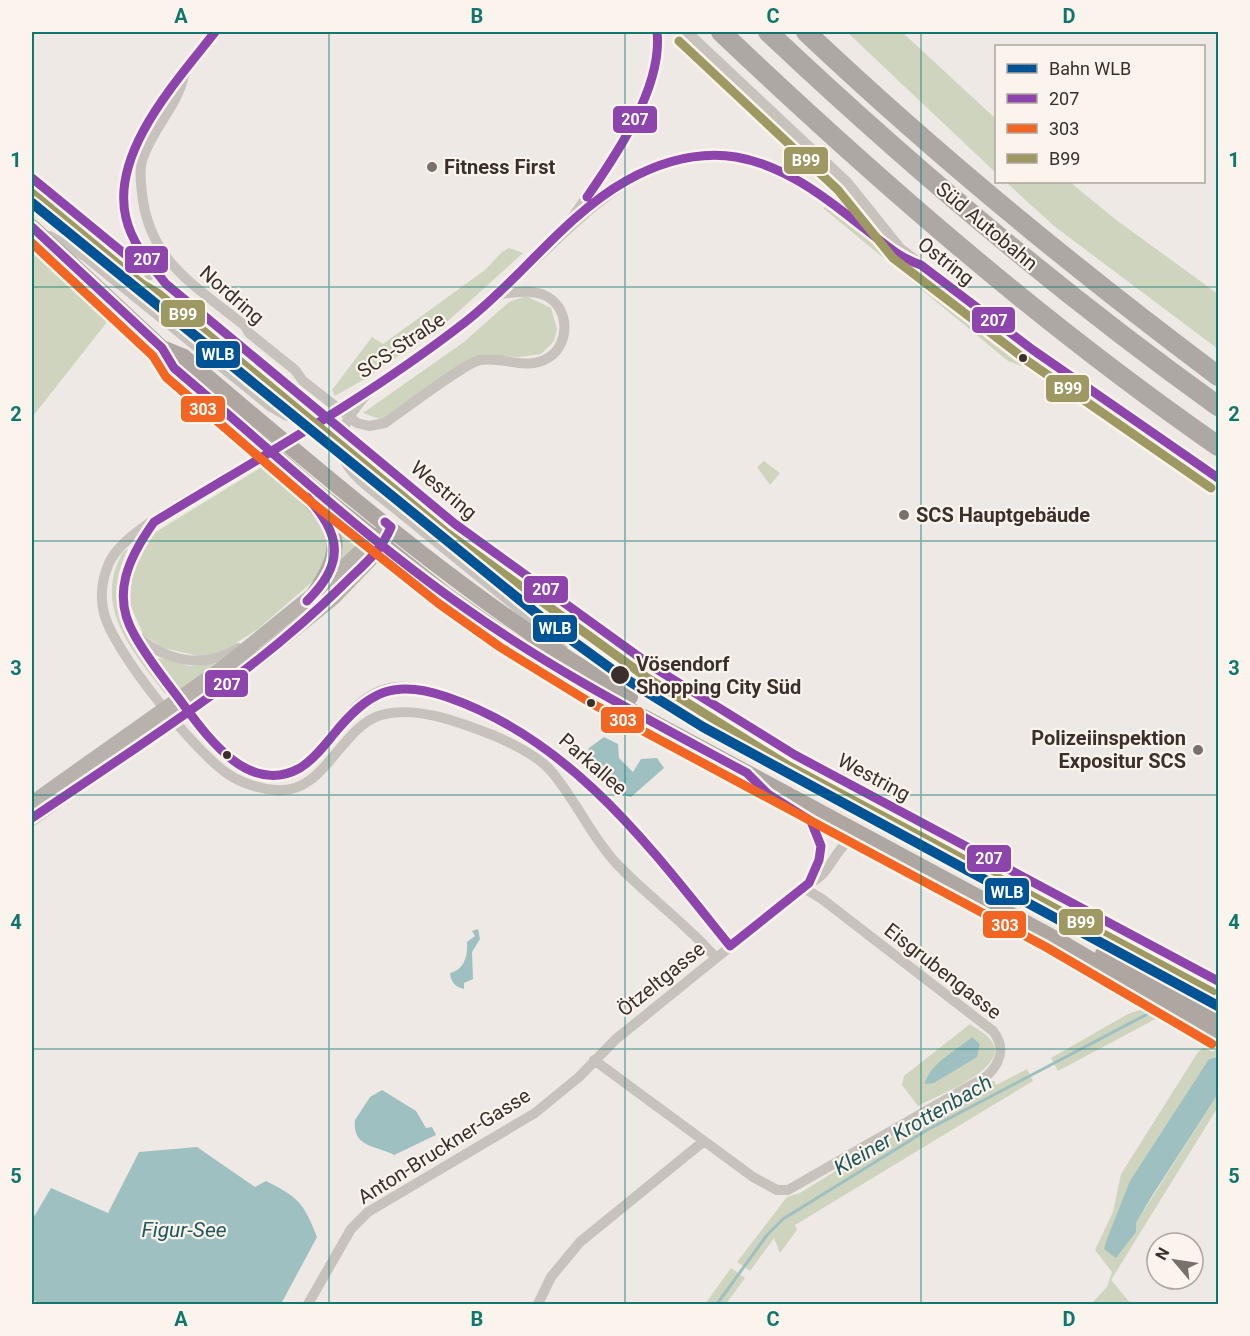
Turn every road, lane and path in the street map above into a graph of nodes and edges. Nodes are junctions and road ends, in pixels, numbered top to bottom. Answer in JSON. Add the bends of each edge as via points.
{"nodes":[{"id":1,"x":214,"y":32,"type":"edge"},
{"id":2,"x":657,"y":32,"type":"edge"},
{"id":3,"x":687,"y":32,"type":"edge"},
{"id":4,"x":721,"y":32,"type":"edge"},
{"id":5,"x":768,"y":32,"type":"edge"},
{"id":6,"x":806,"y":32,"type":"edge"},
{"id":7,"x":184,"y":72,"type":"junction"},
{"id":8,"x":32,"y":178,"type":"edge"},
{"id":9,"x":32,"y":226,"type":"edge"},
{"id":10,"x":562,"y":233,"type":"junction"},
{"id":11,"x":921,"y":265,"type":"junction"},
{"id":12,"x":166,"y":284,"type":"junction"},
{"id":13,"x":498,"y":294,"type":"junction"},
{"id":14,"x":162,"y":348,"type":"junction"},
{"id":15,"x":1218,"y":376,"type":"edge"},
{"id":16,"x":374,"y":386,"type":"junction"},
{"id":17,"x":1218,"y":406,"type":"edge"},
{"id":18,"x":319,"y":420,"type":"junction"},
{"id":19,"x":247,"y":431,"type":"junction"},
{"id":20,"x":1218,"y":446,"type":"edge"},
{"id":21,"x":1218,"y":478,"type":"edge"},
{"id":22,"x":397,"y":520,"type":"junction"},
{"id":23,"x":154,"y":522,"type":"junction"},
{"id":24,"x":379,"y":541,"type":"junction"},
{"id":25,"x":314,"y":594,"type":"junction"},
{"id":26,"x":132,"y":631,"type":"junction"},
{"id":27,"x":260,"y":638,"type":"junction"},
{"id":28,"x":372,"y":696,"type":"junction"},
{"id":29,"x":184,"y":705,"type":"junction"},
{"id":30,"x":170,"y":714,"type":"junction"},
{"id":31,"x":380,"y":716,"type":"junction"},
{"id":32,"x":529,"y":736,"type":"junction"},
{"id":33,"x":521,"y":751,"type":"junction"},
{"id":34,"x":747,"y":772,"type":"junction"},
{"id":35,"x":32,"y":803,"type":"edge"},
{"id":36,"x":32,"y":818,"type":"edge"},
{"id":37,"x":862,"y":835,"type":"junction"},
{"id":38,"x":806,"y":886,"type":"junction"},
{"id":39,"x":730,"y":946,"type":"junction"},
{"id":40,"x":716,"y":958,"type":"junction"},
{"id":41,"x":1218,"y":981,"type":"edge"},
{"id":42,"x":1218,"y":1016,"type":"edge"},
{"id":43,"x":1218,"y":1034,"type":"edge"},
{"id":44,"x":594,"y":1060,"type":"junction"},
{"id":45,"x":704,"y":1141,"type":"junction"},
{"id":46,"x":308,"y":1305,"type":"edge"},
{"id":47,"x":538,"y":1305,"type":"edge"}],
"edges":[{"from":1,"to":7,"type":"street","name":"Nordring"},
{"from":2,"to":10,"type":"street","name":"SCS-Straße","via":[[656,64],[627,138]]},
{"from":3,"to":11,"type":"street","name":"Ostring","via":[[847,182],[887,236]]},
{"from":4,"to":20,"type":"highway","via":[[926,217],[1071,337]]},
{"from":5,"to":17,"type":"highway","name":"Süd Autobahn","via":[[1003,241]]},
{"from":6,"to":15,"type":"highway","name":"Süd Autobahn","via":[[962,174],[1102,289]]},
{"from":7,"to":12,"type":"street","name":"Nordring","via":[[142,131],[125,172],[123,189],[133,241]]},
{"from":7,"to":13,"type":"street","name":"Nordring","via":[[181,89],[150,141],[140,170],[147,222],[154,240],[171,266],[357,423],[385,423],[466,366],[481,360],[530,364],[557,350],[565,328],[564,317],[553,300],[535,292]]},
{"from":8,"to":12,"type":"street"},
{"from":9,"to":14,"type":"main road"},
{"from":9,"to":18,"type":"street","via":[[86,257],[282,414]]},
{"from":10,"to":11,"type":"street","name":"SCS-Straße","via":[[614,189],[652,168],[687,157],[722,155],[753,160],[796,179],[903,259]]},
{"from":10,"to":13,"type":"street","name":"SCS-Straße"},
{"from":11,"to":21,"type":"street","name":"Ostring","via":[[1048,361]]},
{"from":12,"to":41,"type":"street","name":"Westring","via":[[455,524],[653,667],[795,755]]},
{"from":13,"to":16,"type":"street","name":"SCS-Straße","via":[[440,342]]},
{"from":14,"to":19,"type":"main road","via":[[174,368]]},
{"from":14,"to":22,"type":"main road","via":[[184,357]]},
{"from":16,"to":18,"type":"street","name":"SCS-Straße","bridge":true},
{"from":16,"to":22,"type":"street","bridge":true,"via":[[343,425],[340,449],[353,473]]},
{"from":18,"to":23,"type":"street","name":"SCS-Straße","bridge":true},
{"from":19,"to":24,"type":"main road"},
{"from":19,"to":25,"type":"main road","via":[[251,446],[318,508],[333,529],[336,555]]},
{"from":22,"to":24,"type":"main road"},
{"from":22,"to":42,"type":"main road","via":[[527,630],[611,686]]},
{"from":23,"to":26,"type":"street","name":"SCS-Straße","via":[[123,576],[122,604]]},
{"from":23,"to":30,"type":"street","name":"SCS-Straße","via":[[129,537],[114,554],[104,577],[102,601],[115,640]]},
{"from":24,"to":25,"type":"main road"},
{"from":24,"to":29,"type":"main road","via":[[311,617]]},
{"from":24,"to":34,"type":"main road","via":[[472,613],[544,661]]},
{"from":25,"to":27,"type":"main road"},
{"from":26,"to":27,"type":"street","via":[[160,652],[192,661],[218,658]]},
{"from":26,"to":29,"type":"street","name":"SCS-Straße"},
{"from":27,"to":29,"type":"main road"},
{"from":28,"to":29,"type":"street","name":"Parkallee","via":[[345,717],[303,767],[277,775],[255,771],[227,756]]},
{"from":28,"to":31,"type":"street"},
{"from":28,"to":32,"type":"street","name":"Parkallee","via":[[390,688],[418,688],[464,703]]},
{"from":29,"to":30,"type":"main road"},
{"from":30,"to":31,"type":"street","name":"Parkallee","via":[[230,776],[278,790],[288,790],[314,777],[363,724]]},
{"from":30,"to":35,"type":"main road"},
{"from":30,"to":36,"type":"main road"},
{"from":31,"to":33,"type":"street","name":"Parkallee","via":[[400,712],[432,716],[489,734]]},
{"from":32,"to":33,"type":"street"},
{"from":32,"to":39,"type":"street","name":"Parkallee","via":[[593,784],[618,810]]},
{"from":33,"to":40,"type":"street","name":"Parkallee","via":[[552,773],[618,865]]},
{"from":34,"to":37,"type":"main road"},
{"from":34,"to":38,"type":"street","via":[[768,794],[811,821],[817,832],[819,860]]},
{"from":37,"to":38,"type":"street","name":"Ötzeltgasse","via":[[841,846],[818,880]]},
{"from":37,"to":43,"type":"main road","via":[[1052,937]]},
{"from":38,"to":39,"type":"street","name":"Ötzeltgasse"},
{"from":38,"to":45,"type":"street","name":"Eisgrubengasse","via":[[987,1026],[1002,1047],[998,1064],[987,1076],[788,1190],[764,1184]]},
{"from":39,"to":40,"type":"street","name":"Ötzeltgasse"},
{"from":40,"to":44,"type":"street","name":"Ötzeltgasse"},
{"from":44,"to":45,"type":"street","name":"Eisgrubengasse"},
{"from":44,"to":46,"type":"street","name":"Anton-Bruckner-Gasse","via":[[571,1084],[518,1125],[368,1212],[351,1229]]},
{"from":45,"to":47,"type":"street","via":[[580,1242],[560,1262]]}]}
